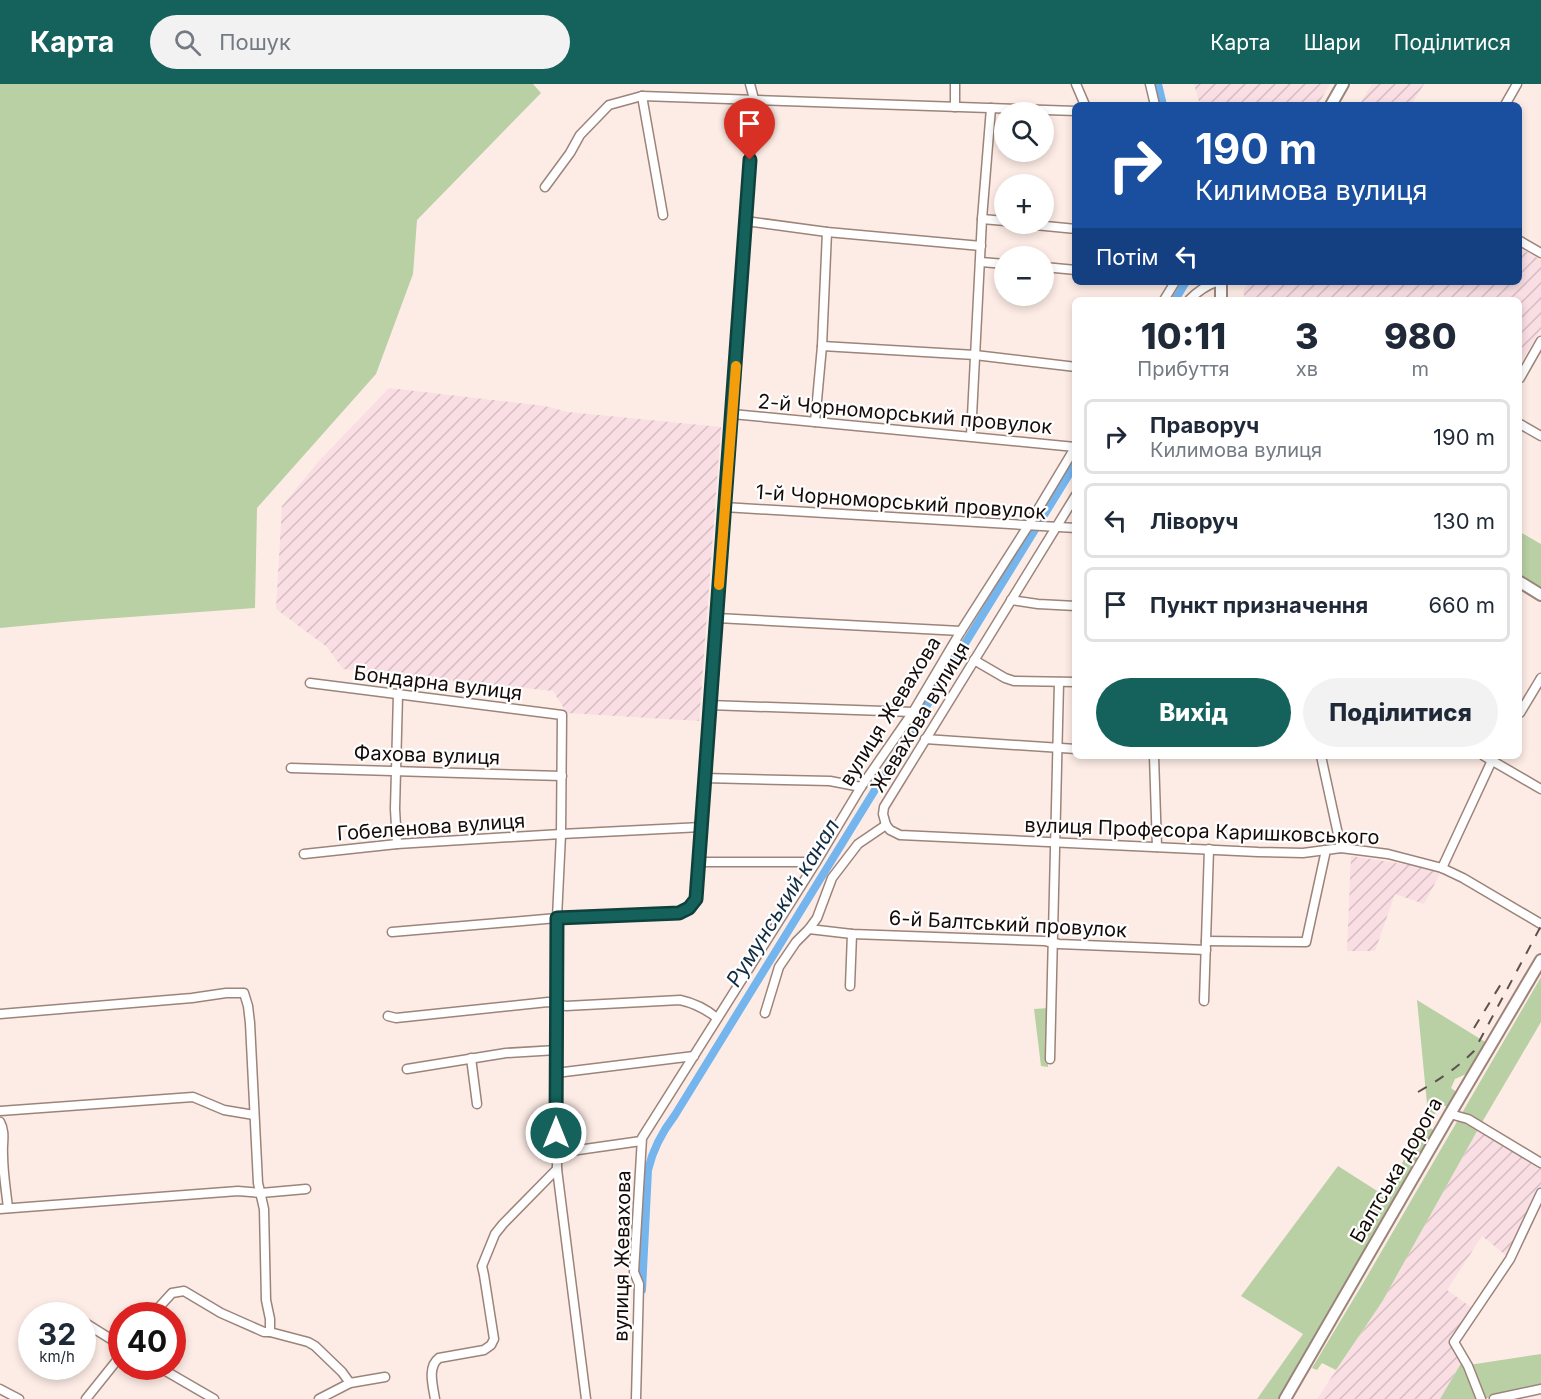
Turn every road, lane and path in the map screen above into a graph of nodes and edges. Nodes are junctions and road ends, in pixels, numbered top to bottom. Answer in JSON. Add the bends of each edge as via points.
{"nodes":[{"id":1,"x":750,"y":84,"type":"edge"},
{"id":2,"x":955,"y":84,"type":"edge"},
{"id":3,"x":1076,"y":84,"type":"edge"},
{"id":4,"x":1149,"y":84,"type":"edge"},
{"id":5,"x":1343,"y":84,"type":"edge"},
{"id":6,"x":1517,"y":84,"type":"edge"},
{"id":7,"x":642,"y":96,"type":"junction"},
{"id":8,"x":754,"y":99,"type":"junction"},
{"id":9,"x":1084,"y":102,"type":"edge"},
{"id":10,"x":1154,"y":102,"type":"edge"},
{"id":11,"x":1332,"y":102,"type":"edge"},
{"id":12,"x":1507,"y":102,"type":"edge"},
{"id":13,"x":955,"y":107,"type":"junction"},
{"id":14,"x":991,"y":108,"type":"junction"},
{"id":15,"x":1072,"y":111,"type":"edge"},
{"id":16,"x":545,"y":187,"type":"dead end"},
{"id":17,"x":663,"y":215,"type":"dead end"},
{"id":18,"x":982,"y":219,"type":"junction"},
{"id":19,"x":994,"y":220,"type":"edge"},
{"id":20,"x":746,"y":221,"type":"junction"},
{"id":21,"x":1054,"y":227,"type":"edge"},
{"id":22,"x":1072,"y":229,"type":"edge"},
{"id":23,"x":827,"y":232,"type":"junction"},
{"id":24,"x":1522,"y":242,"type":"edge"},
{"id":25,"x":981,"y":246,"type":"junction"},
{"id":26,"x":1541,"y":253,"type":"edge"},
{"id":27,"x":981,"y":262,"type":"junction"},
{"id":28,"x":994,"y":263,"type":"edge"},
{"id":29,"x":1054,"y":268,"type":"edge"},
{"id":30,"x":1072,"y":270,"type":"edge"},
{"id":31,"x":1208,"y":285,"type":"edge"},
{"id":32,"x":1193,"y":297,"type":"edge"},
{"id":33,"x":1541,"y":341,"type":"edge"},
{"id":34,"x":822,"y":346,"type":"junction"},
{"id":35,"x":975,"y":355,"type":"junction"},
{"id":36,"x":1072,"y":367,"type":"edge"},
{"id":37,"x":1522,"y":374,"type":"edge"},
{"id":38,"x":732,"y":414,"type":"junction"},
{"id":39,"x":815,"y":422,"type":"junction"},
{"id":40,"x":1522,"y":425,"type":"edge"},
{"id":41,"x":971,"y":436,"type":"junction"},
{"id":42,"x":1541,"y":436,"type":"edge"},
{"id":43,"x":1072,"y":446,"type":"edge"},
{"id":44,"x":1072,"y":451,"type":"edge"},
{"id":45,"x":1072,"y":501,"type":"edge"},
{"id":46,"x":724,"y":507,"type":"junction"},
{"id":47,"x":1030,"y":526,"type":"junction"},
{"id":48,"x":1054,"y":528,"type":"junction"},
{"id":49,"x":1072,"y":528,"type":"edge"},
{"id":50,"x":1522,"y":583,"type":"edge"},
{"id":51,"x":1541,"y":595,"type":"edge"},
{"id":52,"x":1011,"y":600,"type":"junction"},
{"id":53,"x":1072,"y":606,"type":"edge"},
{"id":54,"x":717,"y":618,"type":"junction"},
{"id":55,"x":961,"y":631,"type":"junction"},
{"id":56,"x":974,"y":660,"type":"junction"},
{"id":57,"x":1541,"y":678,"type":"edge"},
{"id":58,"x":1059,"y":682,"type":"junction"},
{"id":59,"x":1072,"y":682,"type":"edge"},
{"id":60,"x":310,"y":683,"type":"dead end"},
{"id":61,"x":398,"y":694,"type":"junction"},
{"id":62,"x":709,"y":705,"type":"junction"},
{"id":63,"x":1522,"y":710,"type":"edge"},
{"id":64,"x":913,"y":712,"type":"junction"},
{"id":65,"x":925,"y":739,"type":"junction"},
{"id":66,"x":1057,"y":749,"type":"junction"},
{"id":67,"x":1072,"y":749,"type":"edge"},
{"id":68,"x":1154,"y":759,"type":"edge"},
{"id":69,"x":1322,"y":759,"type":"edge"},
{"id":70,"x":1489,"y":759,"type":"edge"},
{"id":71,"x":1493,"y":759,"type":"edge"},
{"id":72,"x":291,"y":768,"type":"dead end"},
{"id":73,"x":396,"y":770,"type":"junction"},
{"id":74,"x":562,"y":776,"type":"junction"},
{"id":75,"x":705,"y":778,"type":"junction"},
{"id":76,"x":861,"y":787,"type":"junction"},
{"id":77,"x":1541,"y":789,"type":"edge"},
{"id":78,"x":886,"y":825,"type":"junction"},
{"id":79,"x":702,"y":827,"type":"junction"},
{"id":80,"x":561,"y":834,"type":"junction"},
{"id":81,"x":1054,"y":843,"type":"junction"},
{"id":82,"x":397,"y":844,"type":"junction"},
{"id":83,"x":1157,"y":848,"type":"junction"},
{"id":84,"x":1341,"y":848,"type":"junction"},
{"id":85,"x":1209,"y":849,"type":"junction"},
{"id":86,"x":1326,"y":849,"type":"junction"},
{"id":87,"x":304,"y":854,"type":"dead end"},
{"id":88,"x":699,"y":862,"type":"junction"},
{"id":89,"x":816,"y":862,"type":"junction"},
{"id":90,"x":1442,"y":868,"type":"junction"},
{"id":91,"x":557,"y":918,"type":"junction"},
{"id":92,"x":1541,"y":924,"type":"edge"},
{"id":93,"x":809,"y":929,"type":"junction"},
{"id":94,"x":392,"y":932,"type":"dead end"},
{"id":95,"x":852,"y":933,"type":"junction"},
{"id":96,"x":1052,"y":943,"type":"junction"},
{"id":97,"x":1206,"y":946,"type":"junction"},
{"id":98,"x":1541,"y":960,"type":"edge"},
{"id":99,"x":850,"y":986,"type":"dead end"},
{"id":100,"x":1204,"y":1001,"type":"dead end"},
{"id":101,"x":557,"y":1004,"type":"junction"},
{"id":102,"x":765,"y":1013,"type":"dead end"},
{"id":103,"x":0,"y":1014,"type":"edge"},
{"id":104,"x":388,"y":1016,"type":"dead end"},
{"id":105,"x":717,"y":1018,"type":"junction"},
{"id":106,"x":557,"y":1050,"type":"junction"},
{"id":107,"x":694,"y":1056,"type":"junction"},
{"id":108,"x":471,"y":1058,"type":"junction"},
{"id":109,"x":1050,"y":1059,"type":"dead end"},
{"id":110,"x":407,"y":1069,"type":"dead end"},
{"id":111,"x":556,"y":1073,"type":"junction"},
{"id":112,"x":477,"y":1104,"type":"dead end"},
{"id":113,"x":0,"y":1111,"type":"edge"},
{"id":114,"x":1450,"y":1114,"type":"junction"},
{"id":115,"x":254,"y":1115,"type":"junction"},
{"id":116,"x":0,"y":1122,"type":"edge"},
{"id":117,"x":641,"y":1141,"type":"junction"},
{"id":118,"x":557,"y":1153,"type":"junction"},
{"id":119,"x":1541,"y":1163,"type":"edge"},
{"id":120,"x":557,"y":1169,"type":"junction"},
{"id":121,"x":306,"y":1189,"type":"dead end"},
{"id":122,"x":261,"y":1193,"type":"junction"},
{"id":123,"x":1541,"y":1194,"type":"edge"},
{"id":124,"x":4,"y":1208,"type":"edge"},
{"id":125,"x":164,"y":1302,"type":"edge"},
{"id":126,"x":270,"y":1332,"type":"junction"},
{"id":127,"x":108,"y":1372,"type":"edge"},
{"id":128,"x":384,"y":1377,"type":"dead end"},
{"id":129,"x":181,"y":1380,"type":"edge"},
{"id":130,"x":350,"y":1383,"type":"junction"},
{"id":131,"x":0,"y":1389,"type":"edge"},
{"id":132,"x":1541,"y":1389,"type":"edge"},
{"id":133,"x":19,"y":1399,"type":"edge"},
{"id":134,"x":86,"y":1399,"type":"edge"},
{"id":135,"x":214,"y":1399,"type":"edge"},
{"id":136,"x":319,"y":1399,"type":"edge"},
{"id":137,"x":435,"y":1399,"type":"edge"},
{"id":138,"x":586,"y":1399,"type":"edge"},
{"id":139,"x":636,"y":1399,"type":"edge"},
{"id":140,"x":1285,"y":1399,"type":"edge"},
{"id":141,"x":1481,"y":1399,"type":"edge"},
{"id":142,"x":1494,"y":1399,"type":"edge"}],
"edges":[{"from":1,"to":8,"type":"street"},
{"from":2,"to":13,"type":"street"},
{"from":3,"to":9,"type":"street"},
{"from":4,"to":10,"type":"street"},
{"from":5,"to":11,"type":"main road"},
{"from":6,"to":12,"type":"street"},
{"from":7,"to":8,"type":"street"},
{"from":7,"to":16,"type":"street","via":[[609,105],[580,135]]},
{"from":7,"to":17,"type":"street"},
{"from":8,"to":13,"type":"street"},
{"from":8,"to":20,"type":"street"},
{"from":13,"to":14,"type":"street"},
{"from":14,"to":15,"type":"street"},
{"from":14,"to":18,"type":"street"},
{"from":18,"to":19,"type":"street"},
{"from":18,"to":25,"type":"street"},
{"from":20,"to":23,"type":"street"},
{"from":20,"to":38,"type":"street"},
{"from":21,"to":22,"type":"street"},
{"from":23,"to":25,"type":"street"},
{"from":23,"to":34,"type":"street"},
{"from":24,"to":26,"type":"street"},
{"from":25,"to":27,"type":"street"},
{"from":27,"to":28,"type":"street"},
{"from":27,"to":35,"type":"street"},
{"from":29,"to":30,"type":"street"},
{"from":31,"to":32,"type":"street"},
{"from":33,"to":37,"type":"street"},
{"from":34,"to":35,"type":"street"},
{"from":34,"to":39,"type":"street"},
{"from":35,"to":36,"type":"street"},
{"from":35,"to":41,"type":"street"},
{"from":38,"to":39,"type":"street","name":"2-й Чорноморський провулок"},
{"from":38,"to":46,"type":"street"},
{"from":39,"to":41,"type":"street","name":"2-й Чорноморський провулок"},
{"from":40,"to":42,"type":"street"},
{"from":41,"to":43,"type":"street","name":"2-й Чорноморський провулок"},
{"from":44,"to":47,"type":"street","name":"вулиця Жевахова"},
{"from":45,"to":48,"type":"street","name":"Жевахова вулиця"},
{"from":46,"to":47,"type":"street","name":"1-й Чорноморський провулок"},
{"from":46,"to":54,"type":"street"},
{"from":47,"to":48,"type":"street","name":"1-й Чорноморський провулок"},
{"from":47,"to":55,"type":"street","name":"вулиця Жевахова"},
{"from":48,"to":49,"type":"street","name":"1-й Чорноморський провулок"},
{"from":48,"to":52,"type":"street","name":"Жевахова вулиця"},
{"from":50,"to":51,"type":"main road"},
{"from":52,"to":53,"type":"street"},
{"from":52,"to":56,"type":"street","name":"Жевахова вулиця"},
{"from":54,"to":55,"type":"street"},
{"from":54,"to":62,"type":"street"},
{"from":55,"to":64,"type":"street","name":"вулиця Жевахова"},
{"from":56,"to":58,"type":"street","via":[[1014,681]]},
{"from":56,"to":65,"type":"street","name":"Жевахова вулиця"},
{"from":57,"to":63,"type":"street"},
{"from":58,"to":59,"type":"street"},
{"from":58,"to":66,"type":"street"},
{"from":60,"to":61,"type":"street","name":"Бондарна вулиця"},
{"from":61,"to":73,"type":"street"},
{"from":61,"to":74,"type":"street","name":"Бондарна вулиця","via":[[562,715]]},
{"from":62,"to":64,"type":"street"},
{"from":62,"to":75,"type":"street"},
{"from":64,"to":76,"type":"street","name":"вулиця Жевахова"},
{"from":65,"to":66,"type":"street"},
{"from":65,"to":78,"type":"street","name":"Жевахова вулиця","via":[[884,807]]},
{"from":66,"to":67,"type":"street"},
{"from":66,"to":81,"type":"street"},
{"from":68,"to":83,"type":"street"},
{"from":69,"to":84,"type":"street"},
{"from":70,"to":90,"type":"street"},
{"from":71,"to":77,"type":"street"},
{"from":72,"to":73,"type":"street","name":"Фахова вулиця"},
{"from":73,"to":74,"type":"street","name":"Фахова вулиця"},
{"from":73,"to":82,"type":"street"},
{"from":74,"to":80,"type":"street"},
{"from":75,"to":76,"type":"street","via":[[830,781]]},
{"from":75,"to":79,"type":"street"},
{"from":76,"to":89,"type":"street","name":"вулиця Жевахова"},
{"from":78,"to":81,"type":"street","name":"вулиця Професора Каришковського","via":[[900,835]]},
{"from":78,"to":93,"type":"street","name":"Жевахова вулиця","via":[[858,844],[832,878]]},
{"from":79,"to":80,"type":"street","name":"Гобеленова вулиця"},
{"from":79,"to":88,"type":"street"},
{"from":80,"to":82,"type":"street","name":"Гобеленова вулиця"},
{"from":80,"to":91,"type":"street"},
{"from":81,"to":83,"type":"street","name":"вулиця Професора Каришковського"},
{"from":81,"to":96,"type":"street"},
{"from":82,"to":87,"type":"street","name":"Гобеленова вулиця"},
{"from":83,"to":85,"type":"street","name":"вулиця Професора Каришковського"},
{"from":84,"to":86,"type":"street","name":"вулиця Професора Каришковського"},
{"from":84,"to":90,"type":"street","name":"вулиця Професора Каришковського","via":[[1389,854]]},
{"from":85,"to":86,"type":"street","name":"вулиця Професора Каришковського","via":[[1292,853]]},
{"from":85,"to":97,"type":"street"},
{"from":86,"to":97,"type":"street","name":"6-й Балтський провулок","via":[[1306,942]]},
{"from":88,"to":89,"type":"street"},
{"from":88,"to":91,"type":"street","via":[[696,899],[679,913]]},
{"from":89,"to":105,"type":"street","name":"вулиця Жевахова"},
{"from":90,"to":92,"type":"street","name":"вулиця Професора Каришковського"},
{"from":91,"to":94,"type":"street"},
{"from":91,"to":101,"type":"street"},
{"from":93,"to":95,"type":"street","name":"6-й Балтський провулок"},
{"from":93,"to":102,"type":"street","name":"Жевахова вулиця","via":[[779,967]]},
{"from":95,"to":96,"type":"street","name":"6-й Балтський провулок"},
{"from":95,"to":99,"type":"street"},
{"from":96,"to":97,"type":"street","name":"6-й Балтський провулок"},
{"from":96,"to":109,"type":"street"},
{"from":97,"to":100,"type":"street"},
{"from":98,"to":114,"type":"main road","name":"Балтська дорога"},
{"from":101,"to":104,"type":"street"},
{"from":101,"to":105,"type":"street","via":[[680,1000]]},
{"from":101,"to":106,"type":"street"},
{"from":103,"to":115,"type":"street","via":[[244,993],[250,1023]]},
{"from":105,"to":107,"type":"street","name":"вулиця Жевахова"},
{"from":106,"to":108,"type":"street"},
{"from":106,"to":111,"type":"street"},
{"from":107,"to":111,"type":"street"},
{"from":107,"to":117,"type":"street","name":"вулиця Жевахова"},
{"from":108,"to":110,"type":"street"},
{"from":108,"to":112,"type":"street"},
{"from":111,"to":118,"type":"street"},
{"from":113,"to":115,"type":"street","via":[[193,1097],[225,1110]]},
{"from":114,"to":119,"type":"street","via":[[1468,1119]]},
{"from":114,"to":140,"type":"main road","name":"Балтська дорога"},
{"from":115,"to":122,"type":"street"},
{"from":116,"to":124,"type":"street","via":[[4,1136]]},
{"from":117,"to":118,"type":"street"},
{"from":117,"to":139,"type":"street","name":"вулиця Жевахова","via":[[634,1272],[639,1284]]},
{"from":118,"to":120,"type":"street"},
{"from":120,"to":137,"type":"street","via":[[502,1224],[489,1246],[482,1266],[494,1339],[491,1345],[434,1362]]},
{"from":120,"to":138,"type":"street"},
{"from":121,"to":122,"type":"street"},
{"from":122,"to":124,"type":"street","via":[[238,1191]]},
{"from":122,"to":126,"type":"street"},
{"from":123,"to":141,"type":"street","via":[[1510,1259],[1454,1342]]},
{"from":125,"to":126,"type":"street","via":[[172,1293],[184,1292],[237,1321]]},
{"from":126,"to":130,"type":"street","via":[[315,1346]]},
{"from":127,"to":134,"type":"street"},
{"from":128,"to":130,"type":"street"},
{"from":129,"to":135,"type":"street"},
{"from":130,"to":136,"type":"street"},
{"from":131,"to":133,"type":"street"},
{"from":132,"to":142,"type":"street"}]}
